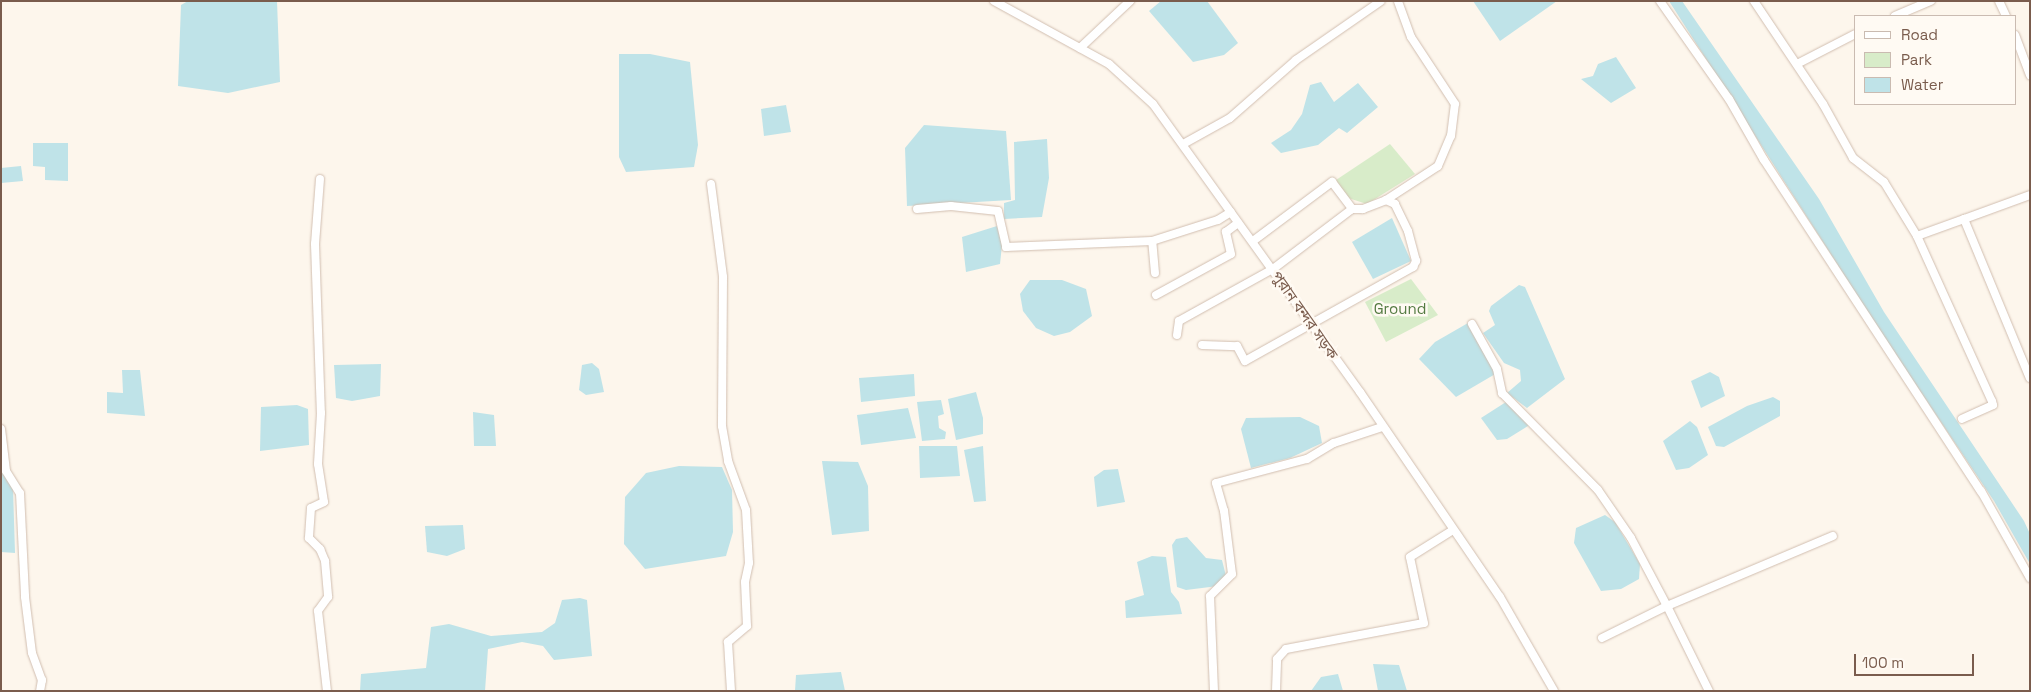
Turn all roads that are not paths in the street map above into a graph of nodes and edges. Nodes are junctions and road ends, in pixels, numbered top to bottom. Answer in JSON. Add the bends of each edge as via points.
{"nodes":[{"id":1,"x":994,"y":1,"type":"edge"},
{"id":2,"x":1130,"y":1,"type":"edge"},
{"id":3,"x":1381,"y":1,"type":"edge"},
{"id":4,"x":1398,"y":1,"type":"edge"},
{"id":5,"x":1660,"y":1,"type":"edge"},
{"id":6,"x":1754,"y":1,"type":"edge"},
{"id":7,"x":1931,"y":1,"type":"edge"},
{"id":8,"x":1999,"y":1,"type":"edge"},
{"id":9,"x":1897,"y":15,"type":"edge"},
{"id":10,"x":2006,"y":15,"type":"edge"},
{"id":11,"x":1854,"y":35,"type":"edge"},
{"id":12,"x":2016,"y":39,"type":"edge"},
{"id":13,"x":1080,"y":48,"type":"junction"},
{"id":14,"x":1797,"y":64,"type":"junction"},
{"id":15,"x":2030,"y":75,"type":"edge"},
{"id":16,"x":1185,"y":144,"type":"junction"},
{"id":17,"x":320,"y":179,"type":"dead end"},
{"id":18,"x":711,"y":184,"type":"dead end"},
{"id":19,"x":2030,"y":194,"type":"edge"},
{"id":20,"x":1386,"y":200,"type":"junction"},
{"id":21,"x":916,"y":209,"type":"dead end"},
{"id":22,"x":1352,"y":209,"type":"junction"},
{"id":23,"x":1231,"y":212,"type":"junction"},
{"id":24,"x":1964,"y":219,"type":"junction"},
{"id":25,"x":1238,"y":223,"type":"junction"},
{"id":26,"x":1917,"y":236,"type":"junction"},
{"id":27,"x":1152,"y":241,"type":"junction"},
{"id":28,"x":1252,"y":241,"type":"junction"},
{"id":29,"x":1272,"y":269,"type":"junction"},
{"id":30,"x":1155,"y":273,"type":"dead end"},
{"id":31,"x":1156,"y":295,"type":"dead end"},
{"id":32,"x":1313,"y":324,"type":"junction"},
{"id":33,"x":1472,"y":324,"type":"dead end"},
{"id":34,"x":1177,"y":335,"type":"dead end"},
{"id":35,"x":1202,"y":345,"type":"dead end"},
{"id":36,"x":2030,"y":378,"type":"edge"},
{"id":37,"x":1962,"y":419,"type":"dead end"},
{"id":38,"x":1382,"y":428,"type":"junction"},
{"id":39,"x":1,"y":429,"type":"edge"},
{"id":40,"x":1453,"y":530,"type":"junction"},
{"id":41,"x":1833,"y":536,"type":"dead end"},
{"id":42,"x":2030,"y":578,"type":"edge"},
{"id":43,"x":1667,"y":606,"type":"junction"},
{"id":44,"x":1602,"y":638,"type":"dead end"},
{"id":45,"x":40,"y":691,"type":"edge"},
{"id":46,"x":327,"y":691,"type":"edge"},
{"id":47,"x":731,"y":691,"type":"edge"},
{"id":48,"x":1214,"y":691,"type":"edge"},
{"id":49,"x":1276,"y":691,"type":"edge"},
{"id":50,"x":1554,"y":691,"type":"edge"},
{"id":51,"x":1709,"y":691,"type":"edge"}],
"edges":[{"from":1,"to":13,"type":"street","name":"পুরান বন্দর সড়ক"},
{"from":2,"to":13,"type":"street"},
{"from":3,"to":16,"type":"street","via":[[1296,60],[1230,118]]},
{"from":4,"to":20,"type":"street","via":[[1410,37],[1457,111],[1451,136],[1434,171]]},
{"from":5,"to":42,"type":"street","via":[[1729,98],[1764,160],[1981,491]]},
{"from":6,"to":14,"type":"street"},
{"from":7,"to":9,"type":"street"},
{"from":8,"to":10,"type":"street"},
{"from":11,"to":14,"type":"street"},
{"from":12,"to":15,"type":"street"},
{"from":13,"to":16,"type":"street","name":"পুরান বন্দর সড়ক","via":[[1108,64],[1153,104]]},
{"from":14,"to":26,"type":"street","via":[[1853,158],[1884,182]]},
{"from":16,"to":23,"type":"street","name":"পুরান বন্দর সড়ক"},
{"from":17,"to":46,"type":"street","via":[[316,244],[321,413],[318,464],[324,502],[311,508],[309,538],[320,549],[325,561],[328,596],[318,611]]},
{"from":18,"to":47,"type":"street","via":[[724,304],[722,426],[728,461],[746,510],[749,563],[747,626],[728,642]]},
{"from":19,"to":24,"type":"street"},
{"from":20,"to":22,"type":"street","via":[[1364,209]]},
{"from":20,"to":32,"type":"street","via":[[1395,204],[1408,231],[1416,264]]},
{"from":21,"to":27,"type":"street","via":[[951,206],[998,212],[1006,248]]},
{"from":22,"to":28,"type":"street","via":[[1332,182]]},
{"from":22,"to":29,"type":"street"},
{"from":23,"to":25,"type":"street","name":"পুরান বন্দর সড়ক"},
{"from":23,"to":27,"type":"street","via":[[1218,220]]},
{"from":24,"to":26,"type":"street"},
{"from":24,"to":36,"type":"street"},
{"from":25,"to":28,"type":"street","name":"পুরান বন্দর সড়ক"},
{"from":25,"to":31,"type":"street","via":[[1226,232],[1231,254]]},
{"from":26,"to":37,"type":"street","via":[[1993,405]]},
{"from":27,"to":30,"type":"street"},
{"from":28,"to":29,"type":"street","name":"পুরান বন্দর সড়ক"},
{"from":29,"to":32,"type":"street","name":"পুরান বন্দর সড়ক"},
{"from":29,"to":34,"type":"street","via":[[1179,321]]},
{"from":32,"to":35,"type":"street","via":[[1245,361],[1237,346]]},
{"from":32,"to":38,"type":"street","name":"পুরান বন্দর সড়ক"},
{"from":33,"to":43,"type":"street","via":[[1497,369],[1502,393],[1598,490],[1631,538]]},
{"from":38,"to":40,"type":"street","name":"পুরান বন্দর সড়ক"},
{"from":38,"to":48,"type":"street","via":[[1334,443],[1307,459],[1216,483],[1224,511],[1232,574],[1210,596]]},
{"from":39,"to":45,"type":"street","via":[[6,471],[20,493],[25,597],[32,653],[42,680]]},
{"from":40,"to":49,"type":"street","via":[[1410,558],[1424,623],[1286,650],[1278,659]]},
{"from":40,"to":50,"type":"street","name":"পুরান বন্দর সড়ক","via":[[1500,597]]},
{"from":41,"to":43,"type":"street"},
{"from":43,"to":44,"type":"street"},
{"from":43,"to":51,"type":"street"}]}
